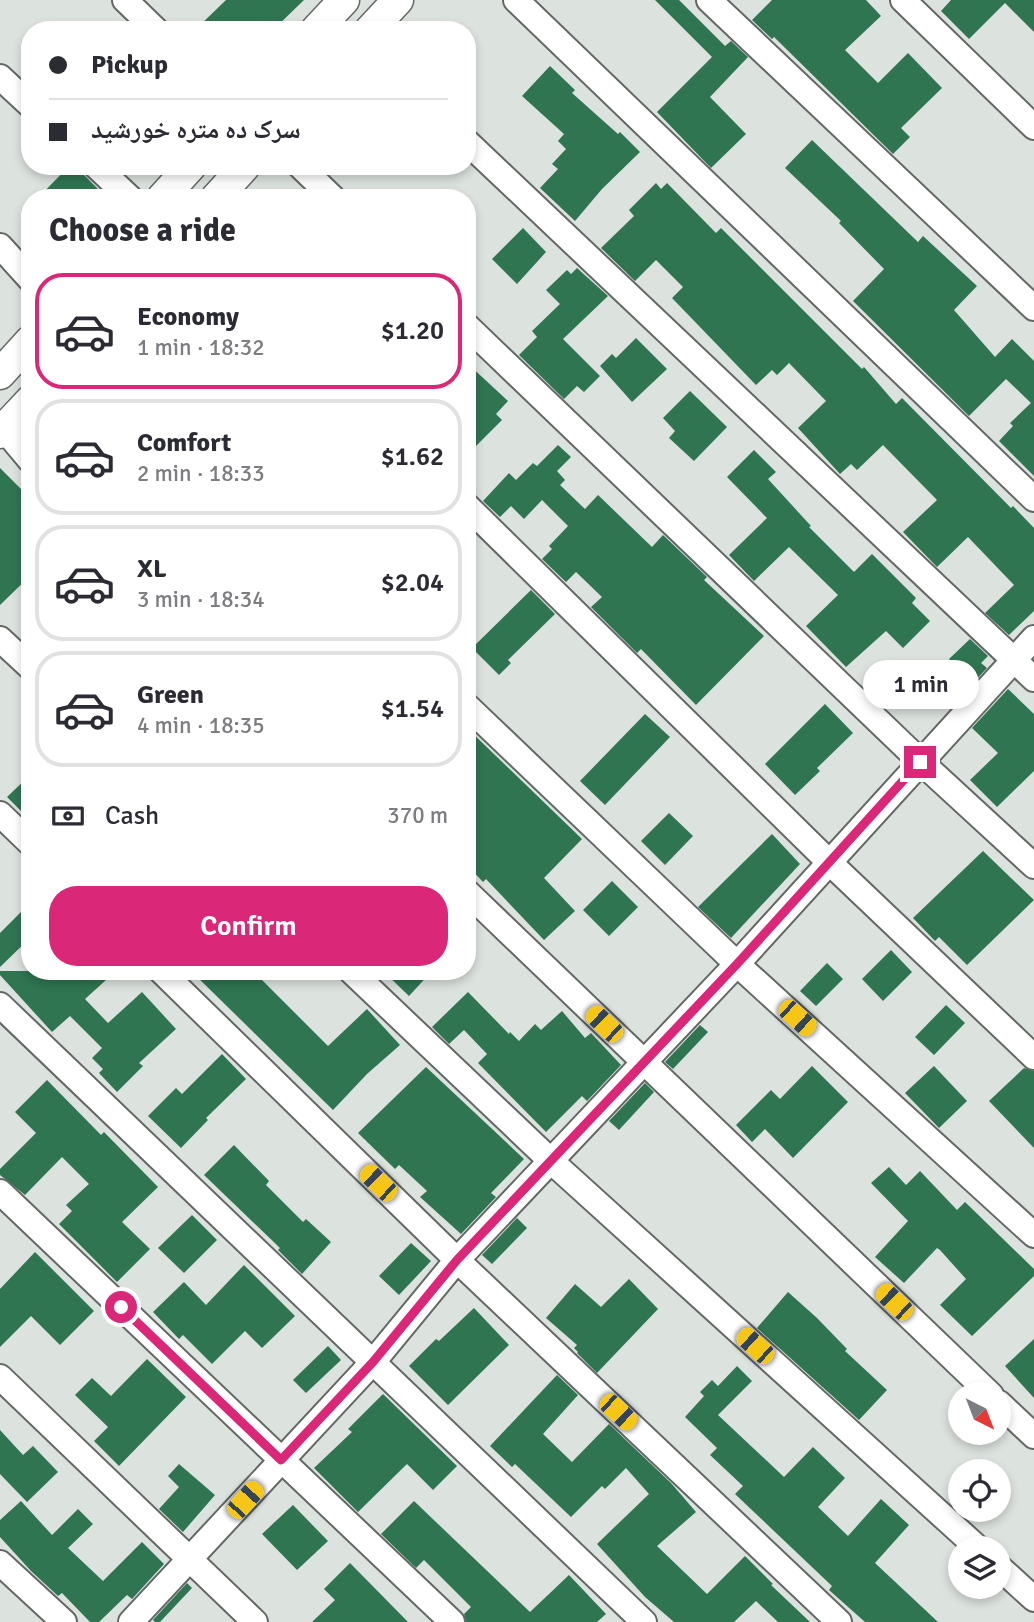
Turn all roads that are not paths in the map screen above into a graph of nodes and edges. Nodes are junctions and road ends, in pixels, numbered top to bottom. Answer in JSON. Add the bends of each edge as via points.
{"nodes":[{"id":1,"x":125,"y":0,"type":"edge"},
{"id":2,"x":398,"y":0,"type":"edge"},
{"id":3,"x":516,"y":0,"type":"edge"},
{"id":4,"x":709,"y":0,"type":"edge"},
{"id":5,"x":903,"y":0,"type":"edge"},
{"id":6,"x":147,"y":21,"type":"edge"},
{"id":7,"x":378,"y":21,"type":"edge"},
{"id":8,"x":0,"y":77,"type":"edge"},
{"id":9,"x":21,"y":96,"type":"edge"},
{"id":10,"x":1034,"y":127,"type":"edge"},
{"id":11,"x":476,"y":151,"type":"edge"},
{"id":12,"x":106,"y":175,"type":"edge"},
{"id":13,"x":183,"y":175,"type":"edge"},
{"id":14,"x":237,"y":175,"type":"edge"},
{"id":15,"x":309,"y":175,"type":"edge"},
{"id":16,"x":120,"y":189,"type":"edge"},
{"id":17,"x":170,"y":189,"type":"edge"},
{"id":18,"x":224,"y":189,"type":"edge"},
{"id":19,"x":324,"y":189,"type":"edge"},
{"id":20,"x":0,"y":246,"type":"edge"},
{"id":21,"x":21,"y":269,"type":"edge"},
{"id":22,"x":1034,"y":308,"type":"edge"},
{"id":23,"x":476,"y":335,"type":"edge"},
{"id":24,"x":21,"y":351,"type":"edge"},
{"id":25,"x":0,"y":373,"type":"edge"},
{"id":26,"x":21,"y":411,"type":"edge"},
{"id":27,"x":2,"y":431,"type":"edge"},
{"id":28,"x":21,"y":451,"type":"edge"},
{"id":29,"x":1034,"y":499,"type":"edge"},
{"id":30,"x":476,"y":515,"type":"edge"},
{"id":31,"x":1034,"y":638,"type":"edge"},
{"id":32,"x":0,"y":639,"type":"edge"},
{"id":33,"x":21,"y":659,"type":"edge"},
{"id":34,"x":1014,"y":660,"type":"junction"},
{"id":35,"x":1034,"y":679,"type":"edge"},
{"id":36,"x":476,"y":715,"type":"edge"},
{"id":37,"x":920,"y":762,"type":"junction"},
{"id":38,"x":0,"y":814,"type":"edge"},
{"id":39,"x":21,"y":834,"type":"edge"},
{"id":40,"x":829,"y":862,"type":"junction"},
{"id":41,"x":1034,"y":866,"type":"edge"},
{"id":42,"x":476,"y":901,"type":"edge"},
{"id":43,"x":737,"y":964,"type":"junction"},
{"id":44,"x":170,"y":980,"type":"edge"},
{"id":45,"x":360,"y":980,"type":"edge"},
{"id":46,"x":0,"y":1005,"type":"edge"},
{"id":47,"x":1034,"y":1057,"type":"edge"},
{"id":48,"x":643,"y":1062,"type":"junction"},
{"id":49,"x":551,"y":1161,"type":"junction"},
{"id":50,"x":0,"y":1192,"type":"edge"},
{"id":51,"x":1034,"y":1235,"type":"edge"},
{"id":52,"x":457,"y":1260,"type":"junction"},
{"id":53,"x":373,"y":1362,"type":"junction"},
{"id":54,"x":0,"y":1377,"type":"edge"},
{"id":55,"x":977,"y":1382,"type":"edge"},
{"id":56,"x":1012,"y":1415,"type":"edge"},
{"id":57,"x":1034,"y":1436,"type":"edge"},
{"id":58,"x":281,"y":1460,"type":"junction"},
{"id":59,"x":965,"y":1536,"type":"edge"},
{"id":60,"x":190,"y":1560,"type":"junction"},
{"id":61,"x":0,"y":1563,"type":"edge"},
{"id":62,"x":1011,"y":1578,"type":"edge"},
{"id":63,"x":1034,"y":1599,"type":"edge"},
{"id":64,"x":64,"y":1622,"type":"edge"},
{"id":65,"x":131,"y":1622,"type":"edge"},
{"id":66,"x":254,"y":1622,"type":"edge"},
{"id":67,"x":452,"y":1622,"type":"edge"},
{"id":68,"x":644,"y":1622,"type":"edge"},
{"id":69,"x":839,"y":1622,"type":"edge"}],
"edges":[{"from":1,"to":6,"type":"street"},
{"from":2,"to":7,"type":"street"},
{"from":3,"to":29,"type":"street"},
{"from":4,"to":22,"type":"street"},
{"from":5,"to":10,"type":"street"},
{"from":8,"to":9,"type":"street"},
{"from":11,"to":34,"type":"street"},
{"from":12,"to":16,"type":"street"},
{"from":13,"to":17,"type":"street"},
{"from":14,"to":18,"type":"street"},
{"from":15,"to":19,"type":"street"},
{"from":20,"to":21,"type":"street"},
{"from":23,"to":37,"type":"street"},
{"from":24,"to":25,"type":"street"},
{"from":26,"to":27,"type":"street"},
{"from":27,"to":28,"type":"street"},
{"from":30,"to":40,"type":"street"},
{"from":31,"to":34,"type":"street"},
{"from":32,"to":33,"type":"street"},
{"from":34,"to":35,"type":"street"},
{"from":34,"to":37,"type":"street"},
{"from":36,"to":43,"type":"street"},
{"from":37,"to":40,"type":"street"},
{"from":37,"to":41,"type":"street"},
{"from":38,"to":39,"type":"street"},
{"from":40,"to":43,"type":"street"},
{"from":40,"to":47,"type":"street"},
{"from":42,"to":48,"type":"street"},
{"from":43,"to":48,"type":"street"},
{"from":43,"to":51,"type":"street"},
{"from":44,"to":52,"type":"street"},
{"from":45,"to":49,"type":"street"},
{"from":46,"to":53,"type":"street"},
{"from":48,"to":49,"type":"street"},
{"from":48,"to":55,"type":"street"},
{"from":49,"to":52,"type":"street"},
{"from":49,"to":59,"type":"street"},
{"from":50,"to":58,"type":"street"},
{"from":52,"to":53,"type":"street"},
{"from":52,"to":69,"type":"street"},
{"from":53,"to":58,"type":"street"},
{"from":53,"to":68,"type":"street"},
{"from":54,"to":60,"type":"street"},
{"from":56,"to":57,"type":"street"},
{"from":58,"to":60,"type":"street"},
{"from":58,"to":67,"type":"street"},
{"from":60,"to":65,"type":"street"},
{"from":60,"to":66,"type":"street"},
{"from":61,"to":64,"type":"street"},
{"from":62,"to":63,"type":"street"}]}
